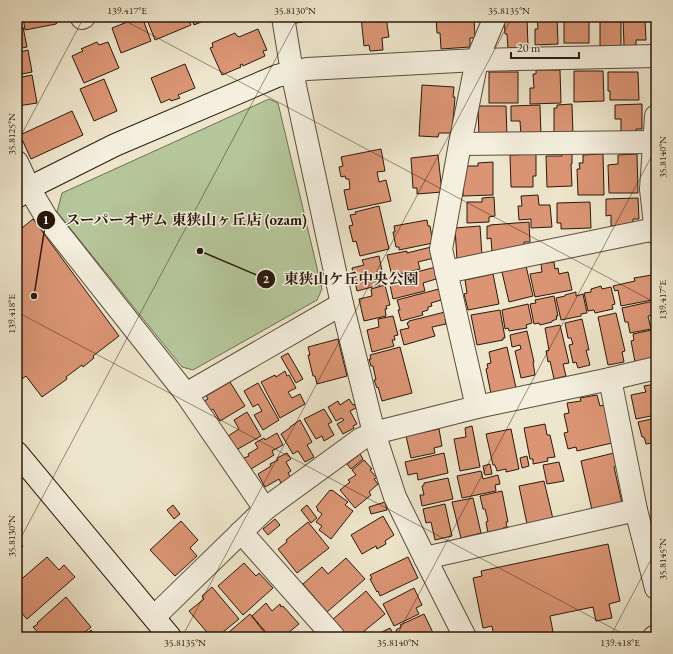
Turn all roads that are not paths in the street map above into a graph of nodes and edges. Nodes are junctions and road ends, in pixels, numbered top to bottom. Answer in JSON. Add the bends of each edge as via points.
{"nodes":[{"id":1,"x":283,"y":17,"type":"edge"},
{"id":2,"x":495,"y":17,"type":"edge"},
{"id":3,"x":656,"y":56,"type":"edge"},
{"id":4,"x":477,"y":60,"type":"junction"},
{"id":5,"x":292,"y":72,"type":"junction"},
{"id":6,"x":656,"y":116,"type":"edge"},
{"id":7,"x":655,"y":142,"type":"junction"},
{"id":8,"x":460,"y":144,"type":"junction"},
{"id":9,"x":17,"y":162,"type":"edge"},
{"id":10,"x":654,"y":188,"type":"edge"},
{"id":11,"x":23,"y":193,"type":"edge"},
{"id":12,"x":656,"y":231,"type":"edge"},
{"id":13,"x":446,"y":272,"type":"junction"},
{"id":14,"x":342,"y":304,"type":"junction"},
{"id":15,"x":656,"y":368,"type":"edge"},
{"id":16,"x":610,"y":379,"type":"junction"},
{"id":17,"x":186,"y":394,"type":"junction"},
{"id":18,"x":477,"y":407,"type":"junction"},
{"id":19,"x":374,"y":433,"type":"junction"},
{"id":20,"x":17,"y":453,"type":"edge"},
{"id":21,"x":265,"y":509,"type":"junction"},
{"id":22,"x":636,"y":510,"type":"junction"},
{"id":23,"x":242,"y":532,"type":"junction"},
{"id":24,"x":425,"y":558,"type":"junction"},
{"id":25,"x":656,"y":588,"type":"edge"},
{"id":26,"x":154,"y":617,"type":"junction"},
{"id":27,"x":170,"y":637,"type":"edge"},
{"id":28,"x":334,"y":637,"type":"edge"},
{"id":29,"x":466,"y":637,"type":"edge"}],
"edges":[{"from":1,"to":5,"type":"street"},
{"from":2,"to":4,"type":"street"},
{"from":3,"to":4,"type":"street"},
{"from":4,"to":5,"type":"street","via":[[307,69]]},
{"from":4,"to":8,"type":"street"},
{"from":5,"to":11,"type":"street","via":[[277,76],[115,145]]},
{"from":5,"to":14,"type":"street"},
{"from":6,"to":7,"type":"street"},
{"from":7,"to":8,"type":"street"},
{"from":7,"to":10,"type":"street"},
{"from":8,"to":13,"type":"street","via":[[441,249]]},
{"from":9,"to":11,"type":"street"},
{"from":10,"to":12,"type":"street"},
{"from":11,"to":17,"type":"street","via":[[46,217]]},
{"from":12,"to":13,"type":"street"},
{"from":13,"to":18,"type":"street"},
{"from":14,"to":17,"type":"street"},
{"from":14,"to":19,"type":"street"},
{"from":15,"to":16,"type":"street"},
{"from":16,"to":18,"type":"street"},
{"from":16,"to":22,"type":"street"},
{"from":17,"to":21,"type":"street"},
{"from":18,"to":19,"type":"street"},
{"from":19,"to":21,"type":"street","via":[[361,439]]},
{"from":19,"to":24,"type":"street","via":[[395,497]]},
{"from":20,"to":26,"type":"street"},
{"from":21,"to":23,"type":"street"},
{"from":22,"to":24,"type":"street"},
{"from":22,"to":25,"type":"street"},
{"from":23,"to":26,"type":"street"},
{"from":23,"to":28,"type":"street"},
{"from":24,"to":29,"type":"street"},
{"from":26,"to":27,"type":"street"}]}
